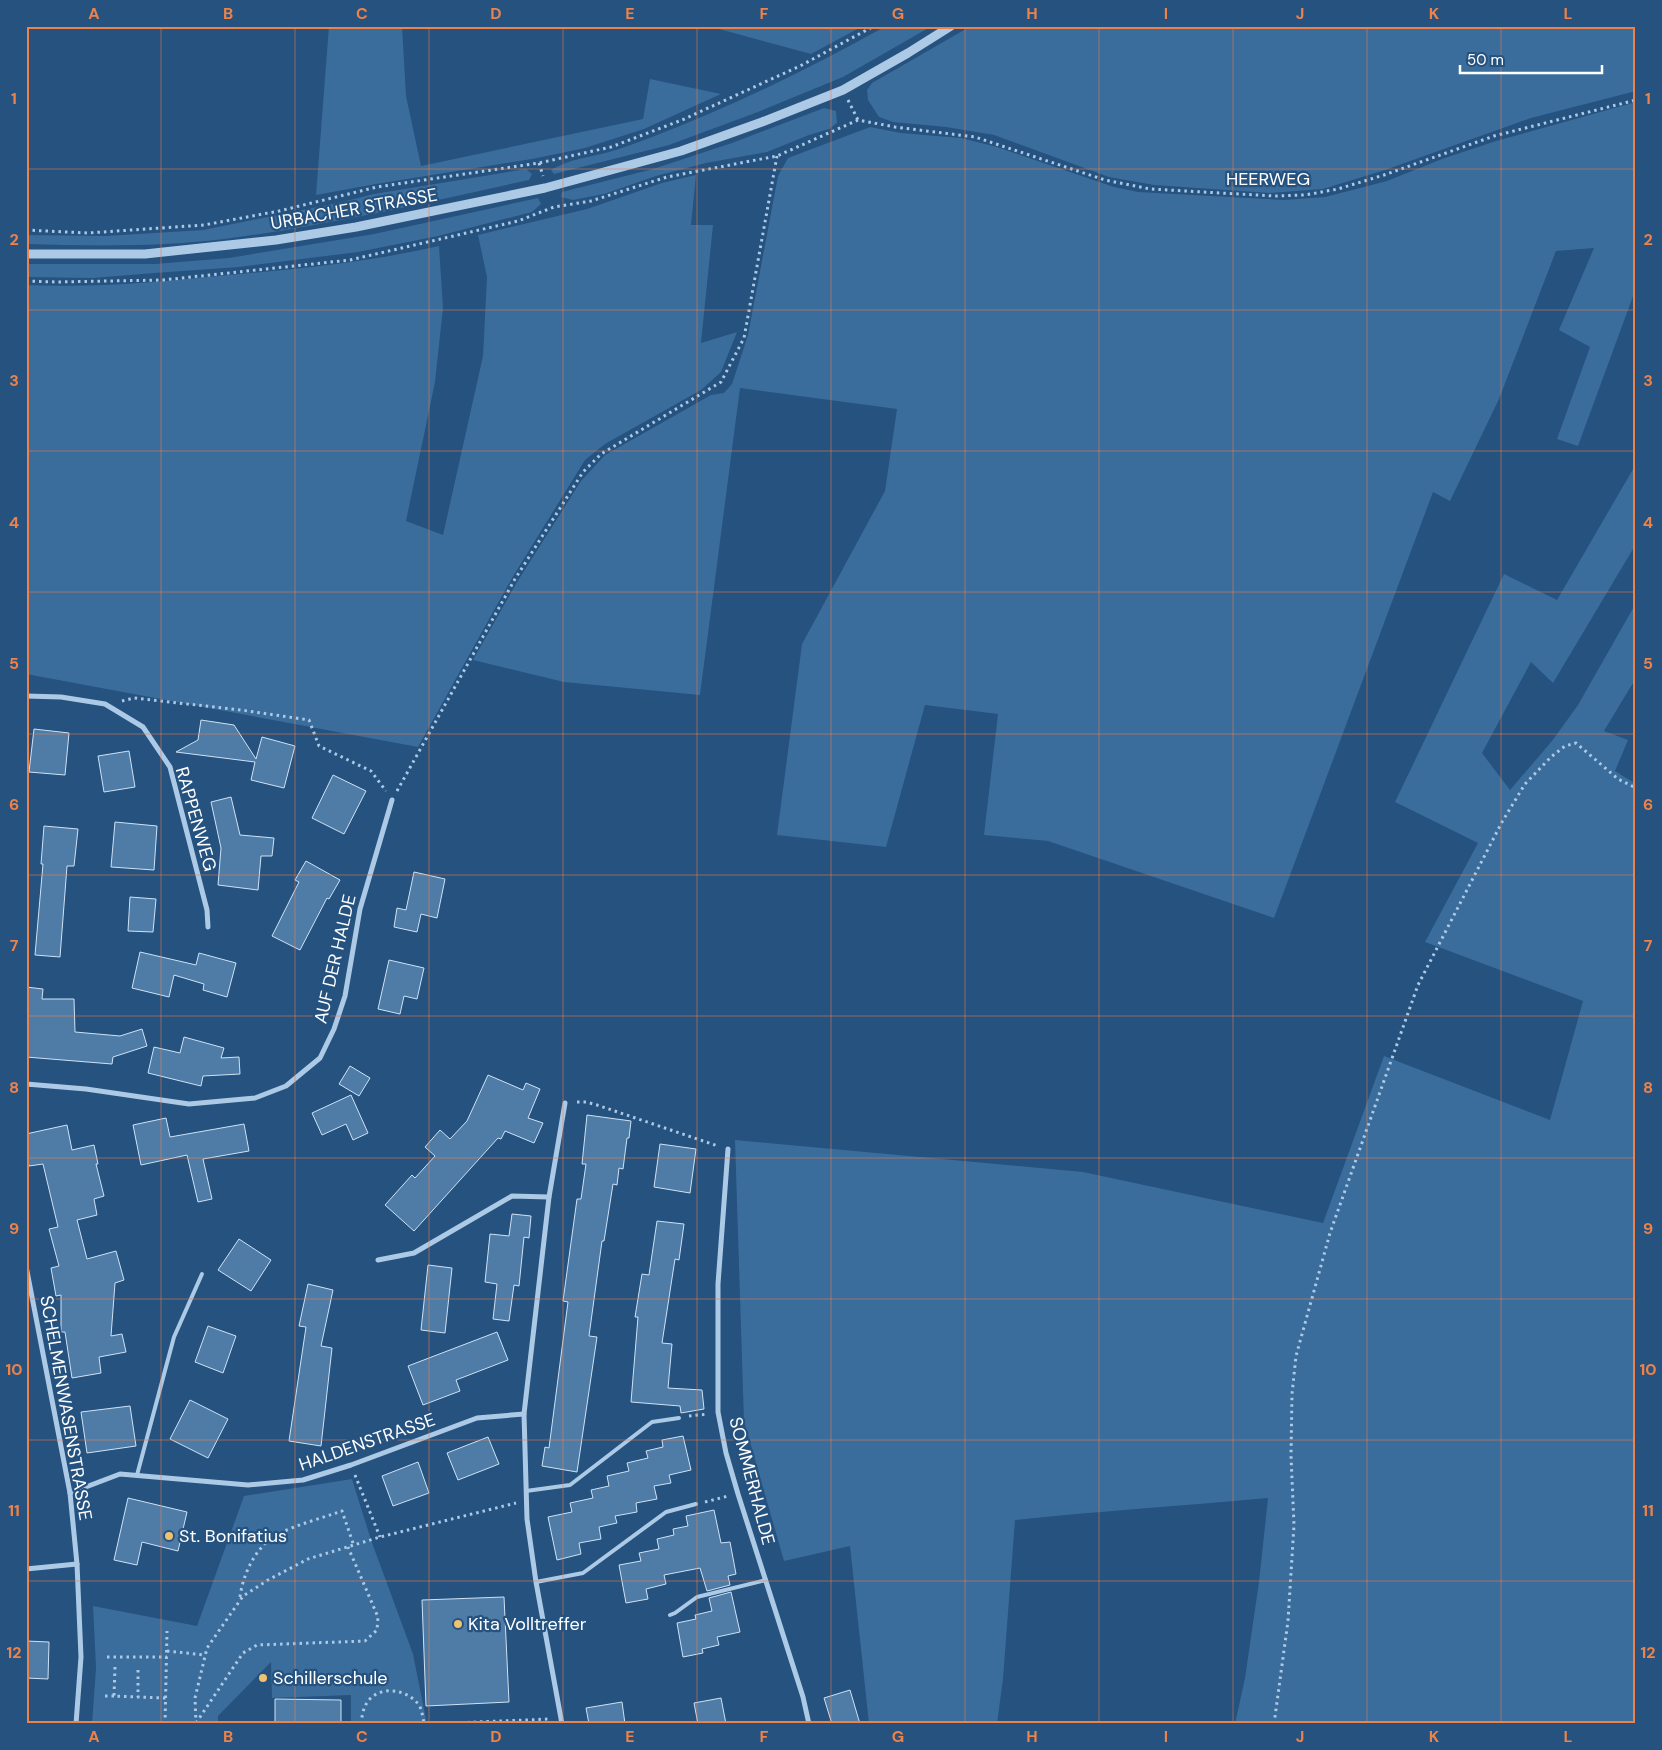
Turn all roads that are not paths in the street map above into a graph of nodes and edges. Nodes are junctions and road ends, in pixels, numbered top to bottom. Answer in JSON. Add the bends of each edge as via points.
{"nodes":[{"id":1,"x":951,"y":26,"type":"edge"},
{"id":2,"x":26,"y":254,"type":"edge"},
{"id":3,"x":26,"y":696,"type":"edge"},
{"id":4,"x":392,"y":800,"type":"road end"},
{"id":5,"x":208,"y":928,"type":"dead end"},
{"id":6,"x":26,"y":1084,"type":"edge"},
{"id":7,"x":566,"y":1103,"type":"dead end"},
{"id":8,"x":728,"y":1149,"type":"road end"},
{"id":9,"x":549,"y":1196,"type":"junction"},
{"id":10,"x":378,"y":1260,"type":"dead end"},
{"id":11,"x":26,"y":1266,"type":"edge"},
{"id":12,"x":202,"y":1274,"type":"dead end"},
{"id":13,"x":524,"y":1414,"type":"junction"},
{"id":14,"x":679,"y":1418,"type":"dead end"},
{"id":15,"x":136,"y":1476,"type":"junction"},
{"id":16,"x":526,"y":1491,"type":"junction"},
{"id":17,"x":70,"y":1493,"type":"junction"},
{"id":18,"x":696,"y":1504,"type":"dead end"},
{"id":19,"x":77,"y":1564,"type":"junction"},
{"id":20,"x":26,"y":1569,"type":"edge"},
{"id":21,"x":766,"y":1580,"type":"junction"},
{"id":22,"x":536,"y":1582,"type":"junction"},
{"id":23,"x":670,"y":1615,"type":"dead end"},
{"id":24,"x":561,"y":1721,"type":"edge"},
{"id":25,"x":76,"y":1724,"type":"edge"},
{"id":26,"x":809,"y":1724,"type":"edge"}],
"edges":[{"from":1,"to":2,"type":"street","name":"URBACHER STRASSE","via":[[843,90],[681,151],[546,188],[276,240],[145,254]]},
{"from":3,"to":5,"type":"street","name":"RAPPENWEG","via":[[61,697],[105,704],[143,727],[170,767],[207,910]]},
{"from":4,"to":6,"type":"street","name":"AUF DER HALDE","via":[[360,909],[345,996],[334,1029],[320,1058],[286,1086],[255,1098],[188,1104]]},
{"from":7,"to":9,"type":"street"},
{"from":8,"to":21,"type":"street","name":"SOMMERHALDE","via":[[718,1284],[718,1412],[726,1453]]},
{"from":9,"to":10,"type":"street","via":[[512,1196],[414,1253]]},
{"from":9,"to":13,"type":"street"},
{"from":11,"to":17,"type":"street","name":"SCHELMENWASENSTRASSE"},
{"from":12,"to":15,"type":"lane","via":[[174,1337]]},
{"from":13,"to":15,"type":"street","name":"HALDENSTRASSE","via":[[477,1418],[302,1480],[248,1485]]},
{"from":13,"to":16,"type":"street"},
{"from":14,"to":16,"type":"lane","via":[[652,1422],[570,1486]]},
{"from":15,"to":17,"type":"street","name":"HALDENSTRASSE","via":[[120,1474]]},
{"from":16,"to":22,"type":"street"},
{"from":17,"to":19,"type":"street","name":"SCHELMENWASENSTRASSE"},
{"from":18,"to":22,"type":"lane","via":[[666,1512],[583,1573]]},
{"from":19,"to":20,"type":"street"},
{"from":19,"to":25,"type":"street","name":"SCHELMENWASENSTRASSE","via":[[81,1656]]},
{"from":21,"to":23,"type":"lane","via":[[697,1596]]},
{"from":21,"to":26,"type":"street","name":"SOMMERHALDE"},
{"from":22,"to":24,"type":"street"}]}
